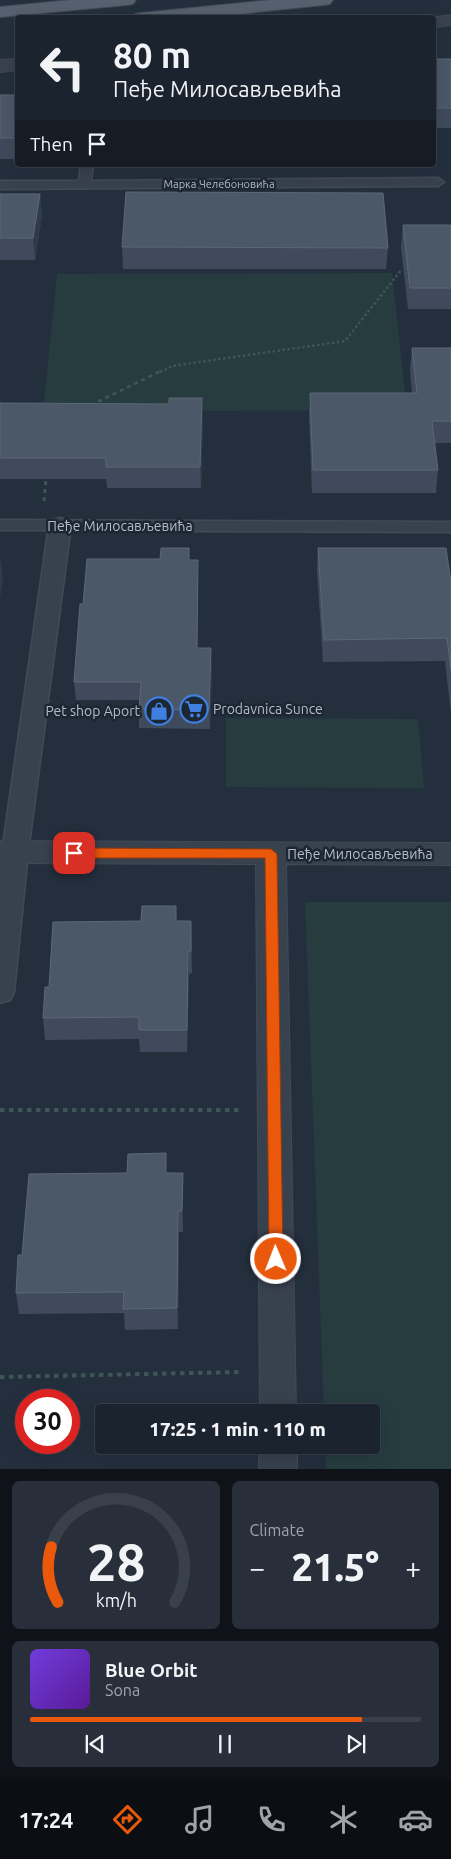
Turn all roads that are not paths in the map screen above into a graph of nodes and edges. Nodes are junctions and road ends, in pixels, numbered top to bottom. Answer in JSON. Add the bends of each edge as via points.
{"nodes":[{"id":1,"x":127,"y":0,"type":"edge"},
{"id":2,"x":324,"y":0,"type":"edge"},
{"id":3,"x":0,"y":12,"type":"edge"},
{"id":4,"x":172,"y":15,"type":"edge"},
{"id":5,"x":451,"y":20,"type":"edge"},
{"id":6,"x":436,"y":22,"type":"edge"},
{"id":7,"x":15,"y":64,"type":"edge"},
{"id":8,"x":0,"y":66,"type":"edge"},
{"id":9,"x":87,"y":167,"type":"edge"},
{"id":10,"x":438,"y":182,"type":"dead end"},
{"id":11,"x":85,"y":184,"type":"junction"},
{"id":12,"x":0,"y":185,"type":"edge"},
{"id":13,"x":0,"y":525,"type":"edge"},
{"id":14,"x":60,"y":525,"type":"junction"},
{"id":15,"x":451,"y":527,"type":"edge"},
{"id":16,"x":7,"y":852,"type":"edge"},
{"id":17,"x":271,"y":854,"type":"junction"},
{"id":18,"x":451,"y":854,"type":"edge"},
{"id":19,"x":0,"y":992,"type":"edge"},
{"id":20,"x":278,"y":1404,"type":"edge"},
{"id":21,"x":278,"y":1454,"type":"edge"},
{"id":22,"x":278,"y":1469,"type":"edge"}],
"edges":[{"from":1,"to":3,"type":"main road"},
{"from":2,"to":4,"type":"main road"},
{"from":5,"to":6,"type":"street"},
{"from":7,"to":8,"type":"street"},
{"from":9,"to":11,"type":"lane"},
{"from":10,"to":11,"type":"lane","name":"Марка Челебоновића"},
{"from":11,"to":12,"type":"lane","name":"Марка Челебоновића"},
{"from":13,"to":14,"type":"lane","name":"Пеђе Милосављевића"},
{"from":14,"to":15,"type":"lane","name":"Пеђе Милосављевића"},
{"from":14,"to":16,"type":"street"},
{"from":16,"to":17,"type":"street","name":"Пеђе Милосављевића"},
{"from":16,"to":19,"type":"street"},
{"from":17,"to":18,"type":"street","name":"Пеђе Милосављевића"},
{"from":17,"to":20,"type":"street"},
{"from":21,"to":22,"type":"street"}]}
